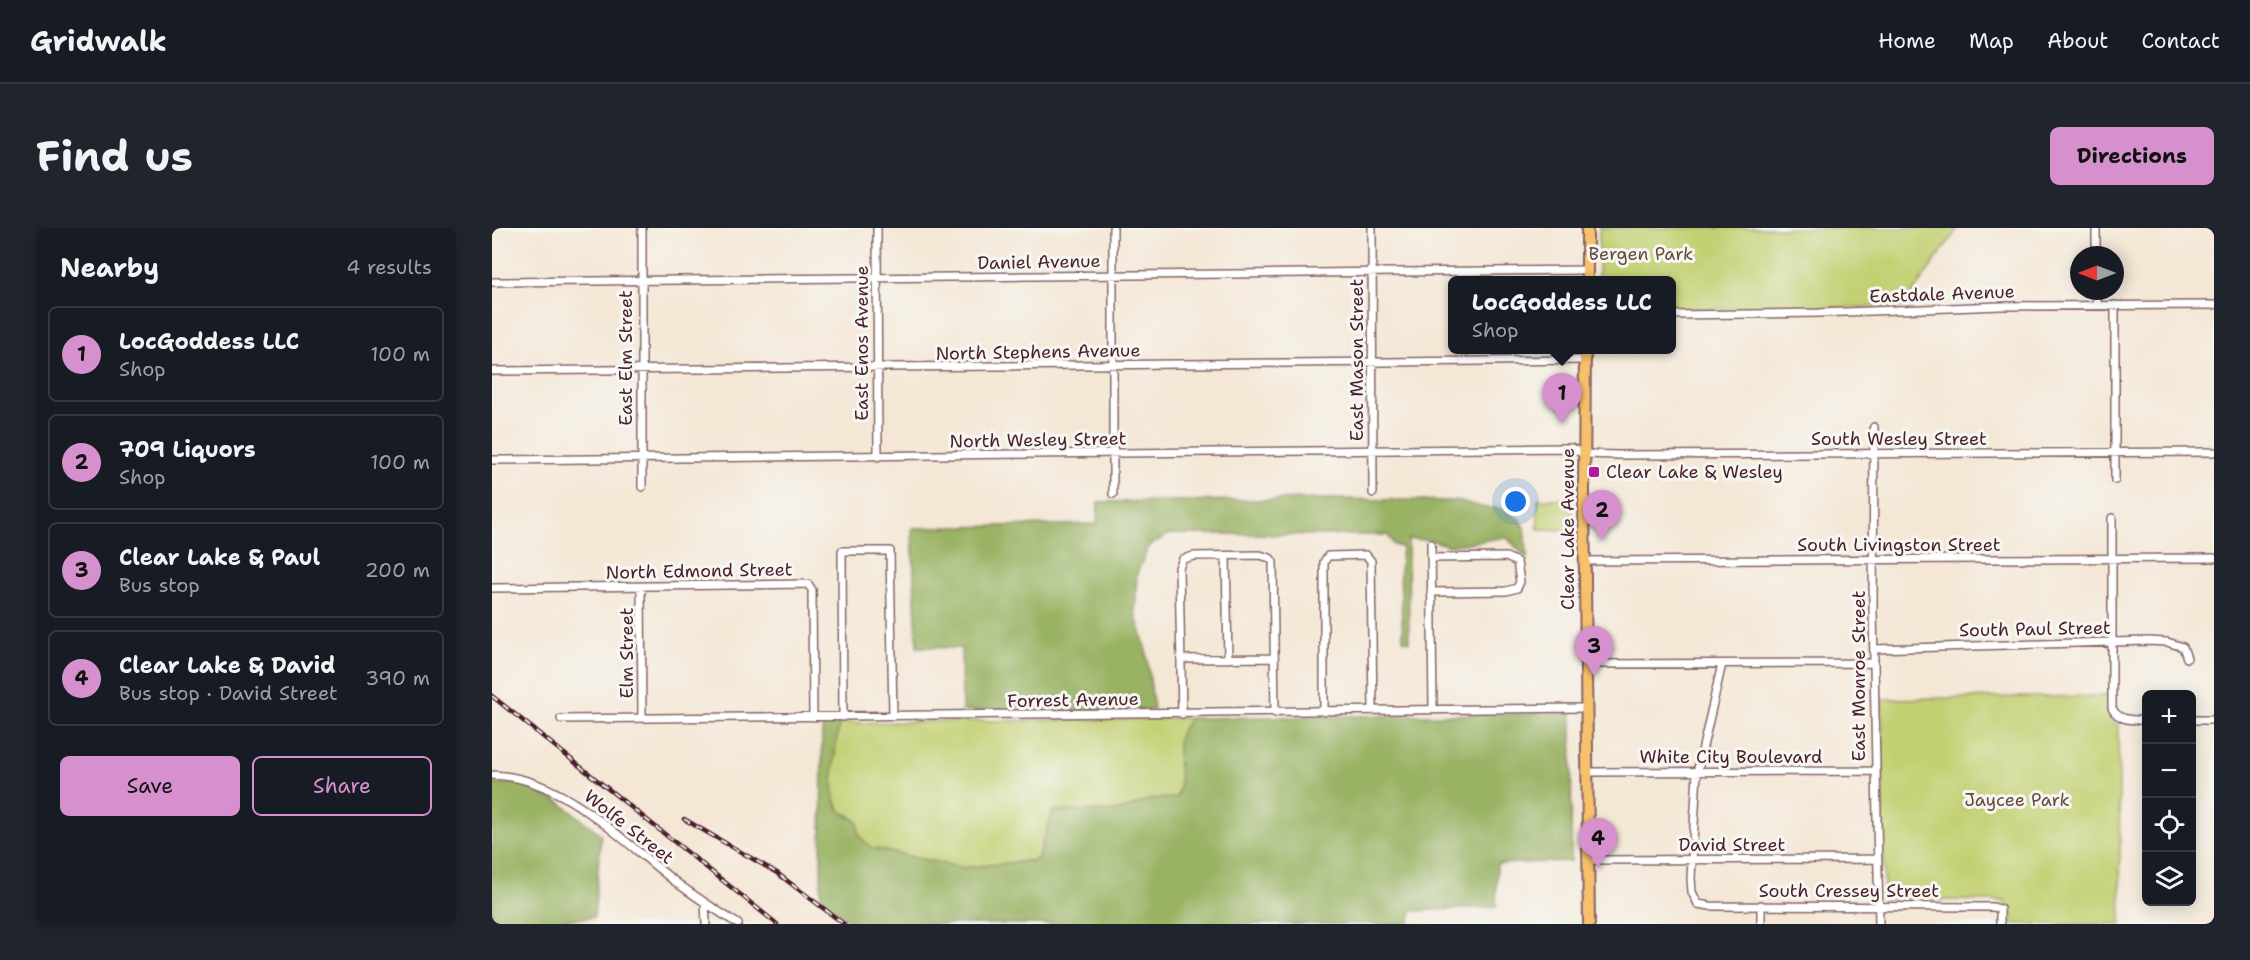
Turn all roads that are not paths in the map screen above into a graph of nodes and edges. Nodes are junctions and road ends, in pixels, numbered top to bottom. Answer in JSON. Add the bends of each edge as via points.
{"nodes":[{"id":1,"x":642,"y":228,"type":"edge"},
{"id":2,"x":877,"y":228,"type":"edge"},
{"id":3,"x":1113,"y":228,"type":"edge"},
{"id":4,"x":1372,"y":228,"type":"edge"},
{"id":5,"x":1587,"y":228,"type":"edge"},
{"id":6,"x":2096,"y":228,"type":"edge"},
{"id":7,"x":2096,"y":246,"type":"edge"},
{"id":8,"x":1372,"y":274,"type":"junction"},
{"id":9,"x":1587,"y":275,"type":"edge"},
{"id":10,"x":1113,"y":276,"type":"junction"},
{"id":11,"x":877,"y":279,"type":"junction"},
{"id":12,"x":642,"y":281,"type":"junction"},
{"id":13,"x":492,"y":282,"type":"edge"},
{"id":14,"x":2097,"y":300,"type":"edge"},
{"id":15,"x":2097,"y":305,"type":"junction"},
{"id":16,"x":2115,"y":305,"type":"junction"},
{"id":17,"x":2214,"y":305,"type":"edge"},
{"id":18,"x":1676,"y":315,"type":"edge"},
{"id":19,"x":1585,"y":355,"type":"edge"},
{"id":20,"x":1372,"y":362,"type":"junction"},
{"id":21,"x":1113,"y":366,"type":"junction"},
{"id":22,"x":878,"y":369,"type":"junction"},
{"id":23,"x":642,"y":370,"type":"junction"},
{"id":24,"x":492,"y":371,"type":"edge"},
{"id":25,"x":1874,"y":427,"type":"dead end"},
{"id":26,"x":1372,"y":451,"type":"junction"},
{"id":27,"x":2214,"y":452,"type":"edge"},
{"id":28,"x":2114,"y":453,"type":"junction"},
{"id":29,"x":1113,"y":454,"type":"junction"},
{"id":30,"x":1584,"y":454,"type":"junction"},
{"id":31,"x":1875,"y":454,"type":"junction"},
{"id":32,"x":878,"y":458,"type":"junction"},
{"id":33,"x":641,"y":459,"type":"junction"},
{"id":34,"x":492,"y":460,"type":"edge"},
{"id":35,"x":2115,"y":480,"type":"dead end"},
{"id":36,"x":642,"y":487,"type":"dead end"},
{"id":37,"x":1372,"y":493,"type":"dead end"},
{"id":38,"x":1113,"y":494,"type":"dead end"},
{"id":39,"x":2112,"y":518,"type":"dead end"},
{"id":40,"x":1431,"y":544,"type":"dead end"},
{"id":41,"x":1226,"y":556,"type":"junction"},
{"id":42,"x":1431,"y":558,"type":"junction"},
{"id":43,"x":2214,"y":558,"type":"edge"},
{"id":44,"x":2112,"y":559,"type":"junction"},
{"id":45,"x":1584,"y":561,"type":"junction"},
{"id":46,"x":1874,"y":561,"type":"junction"},
{"id":47,"x":641,"y":587,"type":"junction"},
{"id":48,"x":492,"y":588,"type":"edge"},
{"id":49,"x":1431,"y":592,"type":"junction"},
{"id":50,"x":2112,"y":643,"type":"junction"},
{"id":51,"x":1874,"y":649,"type":"junction"},
{"id":52,"x":1228,"y":658,"type":"junction"},
{"id":53,"x":1274,"y":658,"type":"junction"},
{"id":54,"x":2187,"y":658,"type":"dead end"},
{"id":55,"x":1182,"y":659,"type":"junction"},
{"id":56,"x":1874,"y":663,"type":"junction"},
{"id":57,"x":1586,"y":664,"type":"junction"},
{"id":58,"x":1722,"y":664,"type":"junction"},
{"id":59,"x":1586,"y":708,"type":"junction"},
{"id":60,"x":1433,"y":709,"type":"junction"},
{"id":61,"x":1373,"y":711,"type":"junction"},
{"id":62,"x":1324,"y":712,"type":"junction"},
{"id":63,"x":1275,"y":713,"type":"junction"},
{"id":64,"x":1182,"y":714,"type":"junction"},
{"id":65,"x":893,"y":716,"type":"junction"},
{"id":66,"x":813,"y":717,"type":"junction"},
{"id":67,"x":843,"y":717,"type":"junction"},
{"id":68,"x":642,"y":718,"type":"junction"},
{"id":69,"x":561,"y":720,"type":"dead end"},
{"id":70,"x":2142,"y":720,"type":"edge"},
{"id":71,"x":2196,"y":720,"type":"edge"},
{"id":72,"x":2214,"y":720,"type":"edge"},
{"id":73,"x":1875,"y":771,"type":"junction"},
{"id":74,"x":1587,"y":772,"type":"junction"},
{"id":75,"x":1697,"y":773,"type":"junction"},
{"id":76,"x":492,"y":775,"type":"edge"},
{"id":77,"x":1877,"y":859,"type":"junction"},
{"id":78,"x":1587,"y":860,"type":"junction"},
{"id":79,"x":1692,"y":860,"type":"junction"},
{"id":80,"x":705,"y":903,"type":"junction"},
{"id":81,"x":1761,"y":905,"type":"junction"},
{"id":82,"x":1878,"y":905,"type":"junction"},
{"id":83,"x":706,"y":924,"type":"edge"},
{"id":84,"x":738,"y":924,"type":"edge"},
{"id":85,"x":1588,"y":924,"type":"edge"},
{"id":86,"x":1761,"y":924,"type":"edge"},
{"id":87,"x":1879,"y":924,"type":"edge"},
{"id":88,"x":2000,"y":924,"type":"edge"}],
"edges":[{"from":1,"to":12,"type":"street","name":"East Elm Street"},
{"from":2,"to":11,"type":"street","name":"East Enos Avenue"},
{"from":3,"to":10,"type":"street"},
{"from":4,"to":8,"type":"street","name":"East Mason Street"},
{"from":5,"to":9,"type":"main road"},
{"from":6,"to":7,"type":"street"},
{"from":8,"to":9,"type":"street","name":"Daniel Avenue"},
{"from":8,"to":10,"type":"street","name":"Daniel Avenue"},
{"from":8,"to":20,"type":"street","name":"East Mason Street"},
{"from":10,"to":11,"type":"street","name":"Daniel Avenue"},
{"from":10,"to":21,"type":"street"},
{"from":11,"to":12,"type":"street","name":"Daniel Avenue"},
{"from":11,"to":22,"type":"street","name":"East Enos Avenue"},
{"from":12,"to":13,"type":"street","name":"Daniel Avenue"},
{"from":12,"to":23,"type":"street","name":"East Elm Street"},
{"from":14,"to":15,"type":"street"},
{"from":15,"to":16,"type":"street","name":"Eastdale Avenue"},
{"from":15,"to":18,"type":"street","name":"Eastdale Avenue"},
{"from":16,"to":17,"type":"street","name":"Eastdale Avenue"},
{"from":16,"to":28,"type":"street"},
{"from":19,"to":20,"type":"street","name":"North Stephens Avenue"},
{"from":19,"to":30,"type":"main road","name":"Clear Lake Avenue"},
{"from":20,"to":21,"type":"street","name":"North Stephens Avenue"},
{"from":20,"to":26,"type":"street","name":"East Mason Street"},
{"from":21,"to":22,"type":"street","name":"North Stephens Avenue"},
{"from":21,"to":29,"type":"street"},
{"from":22,"to":23,"type":"street","name":"North Stephens Avenue"},
{"from":22,"to":32,"type":"street","name":"East Enos Avenue"},
{"from":23,"to":24,"type":"street","name":"North Stephens Avenue"},
{"from":23,"to":33,"type":"street","name":"East Elm Street"},
{"from":25,"to":31,"type":"street","name":"East Monroe Street"},
{"from":26,"to":29,"type":"street","name":"North Wesley Street"},
{"from":26,"to":30,"type":"street","name":"North Wesley Street","via":[[1571,448]]},
{"from":26,"to":37,"type":"street","name":"East Mason Street"},
{"from":27,"to":28,"type":"street","name":"South Wesley Street"},
{"from":28,"to":31,"type":"street","name":"South Wesley Street"},
{"from":28,"to":35,"type":"street"},
{"from":29,"to":32,"type":"street","name":"North Wesley Street"},
{"from":29,"to":38,"type":"street"},
{"from":30,"to":31,"type":"street","name":"South Wesley Street"},
{"from":30,"to":45,"type":"main road","name":"Clear Lake Avenue"},
{"from":31,"to":46,"type":"street","name":"East Monroe Street"},
{"from":32,"to":33,"type":"street","name":"North Wesley Street"},
{"from":33,"to":34,"type":"street","name":"North Wesley Street"},
{"from":33,"to":36,"type":"street","name":"East Elm Street"},
{"from":39,"to":44,"type":"street"},
{"from":40,"to":42,"type":"street"},
{"from":41,"to":52,"type":"street"},
{"from":41,"to":53,"type":"street","via":[[1265,556],[1273,562]]},
{"from":41,"to":55,"type":"street","via":[[1188,556],[1181,563]]},
{"from":42,"to":49,"type":"street"},
{"from":42,"to":49,"type":"street","via":[[1506,556],[1517,562],[1520,582],[1517,588],[1506,591]]},
{"from":43,"to":44,"type":"street","name":"South Livingston Street"},
{"from":44,"to":46,"type":"street","name":"South Livingston Street"},
{"from":44,"to":50,"type":"street"},
{"from":45,"to":46,"type":"street","name":"South Livingston Street"},
{"from":45,"to":57,"type":"main road","name":"Clear Lake Avenue"},
{"from":46,"to":51,"type":"street","name":"East Monroe Street"},
{"from":47,"to":48,"type":"street","name":"North Edmond Street"},
{"from":47,"to":66,"type":"street","name":"North Edmond Street","via":[[808,584],[812,590]]},
{"from":47,"to":68,"type":"street","name":"Elm Street"},
{"from":49,"to":60,"type":"street"},
{"from":50,"to":51,"type":"street","name":"South Paul Street"},
{"from":50,"to":54,"type":"street","name":"South Paul Street","via":[[2176,643],[2183,646]]},
{"from":50,"to":70,"type":"street","via":[[2112,708],[2123,719]]},
{"from":51,"to":56,"type":"street","name":"East Monroe Street"},
{"from":52,"to":53,"type":"street"},
{"from":52,"to":55,"type":"street"},
{"from":53,"to":63,"type":"street"},
{"from":55,"to":64,"type":"street"},
{"from":56,"to":58,"type":"street"},
{"from":56,"to":73,"type":"street","name":"East Monroe Street"},
{"from":57,"to":58,"type":"street"},
{"from":57,"to":59,"type":"main road","name":"Clear Lake Avenue"},
{"from":58,"to":75,"type":"street"},
{"from":59,"to":60,"type":"street","name":"Forrest Avenue"},
{"from":59,"to":74,"type":"main road","name":"Clear Lake Avenue"},
{"from":60,"to":61,"type":"street","name":"Forrest Avenue"},
{"from":61,"to":62,"type":"street","name":"Forrest Avenue"},
{"from":61,"to":62,"type":"street","via":[[1371,561],[1366,555],[1328,556],[1324,562]]},
{"from":62,"to":63,"type":"street","name":"Forrest Avenue"},
{"from":63,"to":64,"type":"street","name":"Forrest Avenue"},
{"from":64,"to":65,"type":"street","name":"Forrest Avenue"},
{"from":65,"to":67,"type":"street","name":"Forrest Avenue"},
{"from":65,"to":67,"type":"street","via":[[890,550],[842,551]]},
{"from":66,"to":67,"type":"street","name":"Forrest Avenue"},
{"from":66,"to":68,"type":"street","name":"Forrest Avenue"},
{"from":68,"to":69,"type":"street","name":"Forrest Avenue"},
{"from":71,"to":72,"type":"street"},
{"from":73,"to":75,"type":"street","name":"White City Boulevard"},
{"from":73,"to":77,"type":"street","name":"East Monroe Street"},
{"from":74,"to":75,"type":"street","name":"White City Boulevard"},
{"from":74,"to":78,"type":"main road","name":"Clear Lake Avenue"},
{"from":75,"to":79,"type":"street"},
{"from":76,"to":80,"type":"street","name":"Wolfe Street","via":[[520,778],[561,794]]},
{"from":77,"to":79,"type":"street","name":"David Street"},
{"from":77,"to":82,"type":"street","name":"East Monroe Street"},
{"from":78,"to":79,"type":"street","name":"David Street"},
{"from":78,"to":85,"type":"main road","name":"Clear Lake Avenue"},
{"from":79,"to":81,"type":"street","name":"South Cressey Street","via":[[1692,892],[1698,904]]},
{"from":80,"to":83,"type":"street"},
{"from":80,"to":84,"type":"street","name":"Wolfe Street"},
{"from":81,"to":82,"type":"street","name":"South Cressey Street"},
{"from":81,"to":86,"type":"street"},
{"from":82,"to":87,"type":"street","name":"East Monroe Street"},
{"from":82,"to":88,"type":"street","name":"South Cressey Street","via":[[1993,907],[2000,909]]}]}
